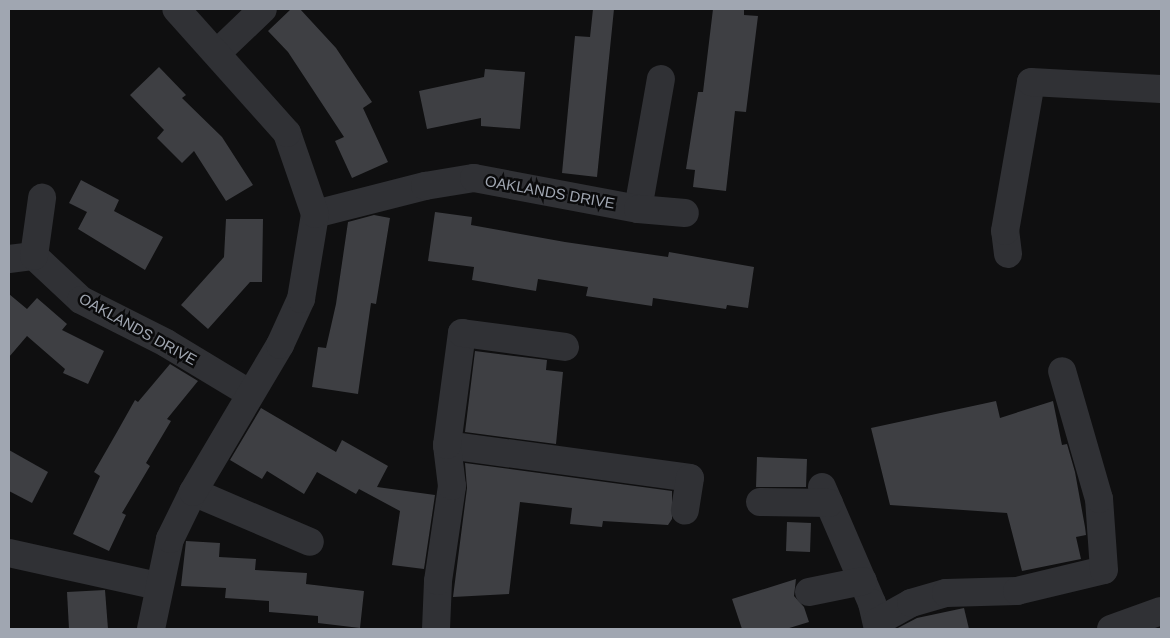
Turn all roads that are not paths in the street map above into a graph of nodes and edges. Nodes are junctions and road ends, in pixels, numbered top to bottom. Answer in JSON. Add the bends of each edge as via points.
{"nodes":[{"id":1,"x":176,"y":9,"type":"edge"},
{"id":2,"x":263,"y":9,"type":"edge"},
{"id":3,"x":218,"y":52,"type":"junction"},
{"id":4,"x":661,"y":79,"type":"dead end"},
{"id":5,"x":1161,"y":89,"type":"edge"},
{"id":6,"x":42,"y":198,"type":"dead end"},
{"id":7,"x":638,"y":209,"type":"junction"},
{"id":8,"x":685,"y":213,"type":"dead end"},
{"id":9,"x":315,"y":214,"type":"junction"},
{"id":10,"x":1000,"y":239,"type":"dead end"},
{"id":11,"x":21,"y":257,"type":"edge"},
{"id":12,"x":565,"y":347,"type":"dead end"},
{"id":13,"x":1062,"y":371,"type":"dead end"},
{"id":14,"x":249,"y":394,"type":"junction"},
{"id":15,"x":447,"y":445,"type":"junction"},
{"id":16,"x":193,"y":492,"type":"junction"},
{"id":17,"x":760,"y":502,"type":"dead end"},
{"id":18,"x":686,"y":511,"type":"dead end"},
{"id":19,"x":310,"y":542,"type":"dead end"},
{"id":20,"x":9,"y":553,"type":"edge"},
{"id":21,"x":863,"y":581,"type":"junction"},
{"id":22,"x":158,"y":586,"type":"junction"},
{"id":23,"x":809,"y":592,"type":"dead end"},
{"id":24,"x":1161,"y":611,"type":"edge"},
{"id":25,"x":877,"y":626,"type":"edge"},
{"id":26,"x":1119,"y":628,"type":"edge"},
{"id":27,"x":151,"y":629,"type":"edge"},
{"id":28,"x":436,"y":629,"type":"edge"}],
"edges":[{"from":1,"to":3,"type":"street"},
{"from":2,"to":3,"type":"street"},
{"from":3,"to":9,"type":"street","via":[[287,133]]},
{"from":4,"to":7,"type":"street"},
{"from":5,"to":10,"type":"street","via":[[1026,76]]},
{"from":6,"to":11,"type":"street","name":"OAKLANDS DRIVE"},
{"from":7,"to":8,"type":"street","name":"OAKLANDS DRIVE"},
{"from":7,"to":9,"type":"street","name":"OAKLANDS DRIVE","via":[[474,178],[425,186]]},
{"from":9,"to":14,"type":"street","via":[[301,299],[280,344]]},
{"from":11,"to":14,"type":"street","name":"OAKLANDS DRIVE","via":[[81,300],[166,344]]},
{"from":12,"to":15,"type":"street","via":[[462,333]]},
{"from":13,"to":25,"type":"street","via":[[1099,499],[1104,570],[1016,591],[946,593],[911,603]]},
{"from":14,"to":16,"type":"street"},
{"from":15,"to":18,"type":"street","via":[[690,478]]},
{"from":15,"to":28,"type":"street","via":[[452,486],[438,581]]},
{"from":16,"to":19,"type":"street"},
{"from":16,"to":22,"type":"street","via":[[170,539]]},
{"from":17,"to":21,"type":"street","via":[[825,495]]},
{"from":20,"to":22,"type":"street"},
{"from":21,"to":23,"type":"street"},
{"from":21,"to":25,"type":"street"},
{"from":22,"to":27,"type":"street"},
{"from":24,"to":26,"type":"street"}]}
